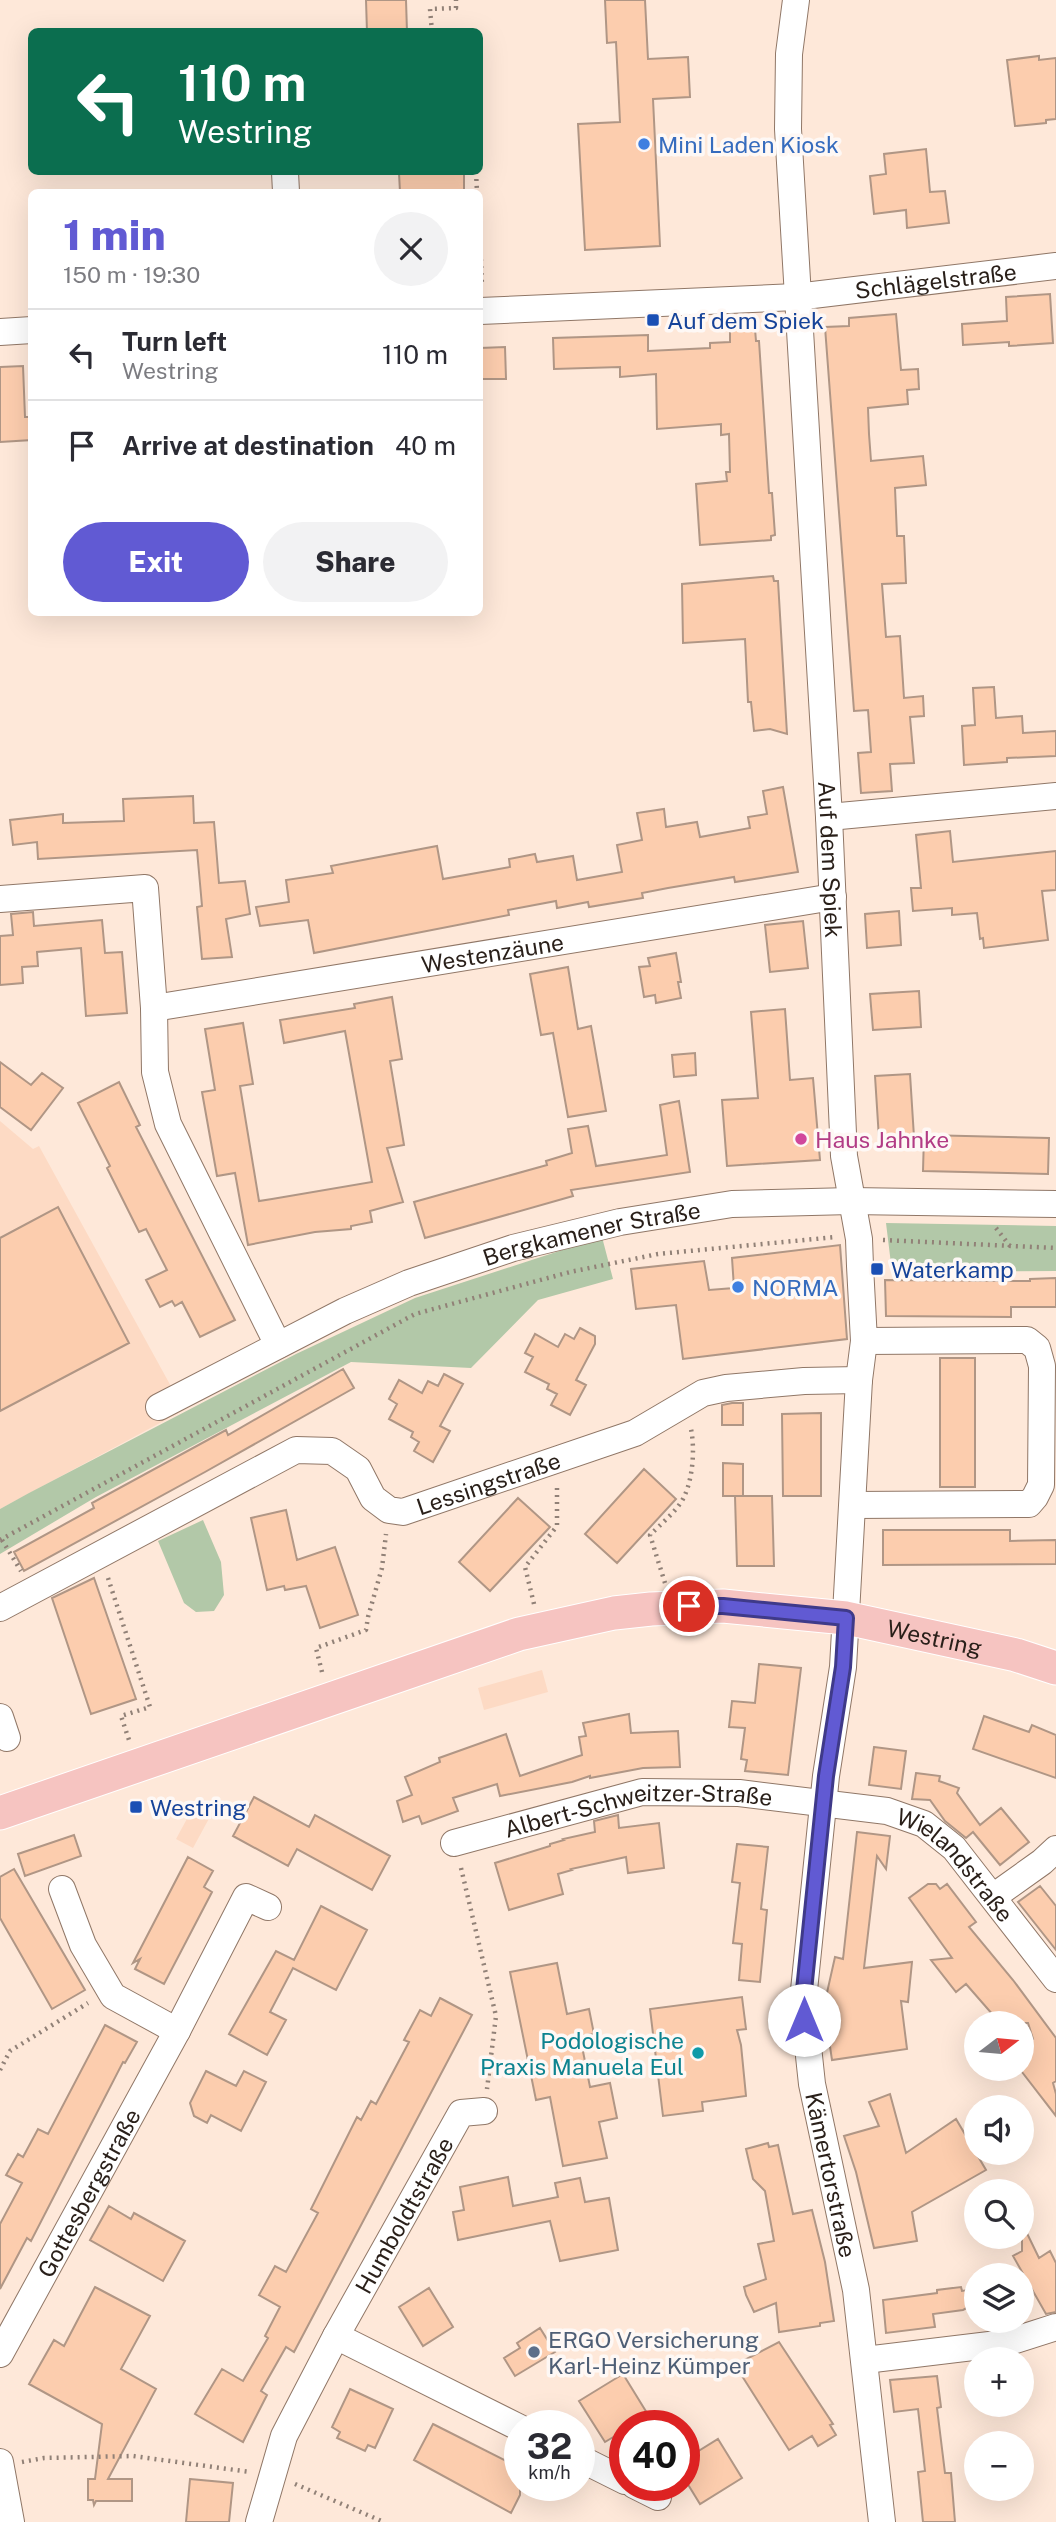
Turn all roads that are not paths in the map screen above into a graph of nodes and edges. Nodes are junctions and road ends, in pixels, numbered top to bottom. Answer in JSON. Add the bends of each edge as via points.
{"nodes":[{"id":1,"x":796,"y":0,"type":"edge"},
{"id":2,"x":1056,"y":266,"type":"edge"},
{"id":3,"x":796,"y":297,"type":"junction"},
{"id":4,"x":483,"y":311,"type":"edge"},
{"id":5,"x":28,"y":330,"type":"edge"},
{"id":6,"x":0,"y":332,"type":"edge"},
{"id":7,"x":1056,"y":796,"type":"edge"},
{"id":8,"x":829,"y":817,"type":"junction"},
{"id":9,"x":833,"y":897,"type":"junction"},
{"id":10,"x":0,"y":899,"type":"edge"},
{"id":11,"x":154,"y":1008,"type":"junction"},
{"id":12,"x":851,"y":1201,"type":"junction"},
{"id":13,"x":1056,"y":1204,"type":"edge"},
{"id":14,"x":864,"y":1341,"type":"junction"},
{"id":15,"x":278,"y":1345,"type":"junction"},
{"id":16,"x":859,"y":1380,"type":"junction"},
{"id":17,"x":159,"y":1407,"type":"dead end"},
{"id":18,"x":853,"y":1506,"type":"junction"},
{"id":19,"x":0,"y":1608,"type":"edge"},
{"id":20,"x":846,"y":1618,"type":"junction"},
{"id":21,"x":1056,"y":1668,"type":"edge"},
{"id":22,"x":824,"y":1804,"type":"junction"},
{"id":23,"x":1,"y":1813,"type":"edge"},
{"id":24,"x":454,"y":1843,"type":"road end"},
{"id":25,"x":1056,"y":1849,"type":"edge"},
{"id":26,"x":62,"y":1889,"type":"dead end"},
{"id":27,"x":993,"y":1897,"type":"junction"},
{"id":28,"x":268,"y":1907,"type":"dead end"},
{"id":29,"x":1056,"y":1979,"type":"edge"},
{"id":30,"x":177,"y":2031,"type":"junction"},
{"id":31,"x":484,"y":2110,"type":"road end"},
{"id":32,"x":1056,"y":2327,"type":"edge"},
{"id":33,"x":336,"y":2336,"type":"junction"},
{"id":34,"x":0,"y":2354,"type":"edge"},
{"id":35,"x":865,"y":2360,"type":"junction"},
{"id":36,"x":504,"y":2420,"type":"edge"},
{"id":37,"x":0,"y":2464,"type":"edge"},
{"id":38,"x":11,"y":2522,"type":"edge"},
{"id":39,"x":259,"y":2522,"type":"edge"},
{"id":40,"x":881,"y":2522,"type":"edge"}],
"edges":[{"from":1,"to":3,"type":"street","name":"Auf dem Spiek","via":[[789,54],[788,129]]},
{"from":2,"to":3,"type":"street","name":"Schlägelstraße"},
{"from":3,"to":4,"type":"street","name":"Schlägelstraße"},
{"from":3,"to":8,"type":"street","name":"Auf dem Spiek"},
{"from":5,"to":6,"type":"street"},
{"from":7,"to":8,"type":"street"},
{"from":8,"to":9,"type":"street","name":"Auf dem Spiek"},
{"from":9,"to":11,"type":"street","name":"Westenzäune"},
{"from":9,"to":12,"type":"street","name":"Auf dem Spiek","via":[[844,1156]]},
{"from":10,"to":11,"type":"street","via":[[145,888]]},
{"from":11,"to":15,"type":"street","via":[[155,1072],[168,1124]]},
{"from":12,"to":13,"type":"street","name":"Bergkamener Straße"},
{"from":12,"to":14,"type":"street","name":"Auf dem Spiek","via":[[859,1239]]},
{"from":12,"to":15,"type":"street","name":"Bergkamener Straße","via":[[732,1204],[620,1222],[513,1248],[409,1283]]},
{"from":14,"to":16,"type":"street","name":"Auf dem Spiek"},
{"from":14,"to":18,"type":"street","via":[[1027,1340],[1037,1348],[1042,1366],[1041,1485],[1029,1504]]},
{"from":15,"to":17,"type":"street","name":"Bergkamener Straße"},
{"from":16,"to":18,"type":"street","name":"Auf dem Spiek"},
{"from":16,"to":19,"type":"street","name":"Lessingstraße","via":[[804,1381],[702,1393],[635,1433],[403,1512],[389,1510],[373,1498],[358,1469],[332,1451],[296,1450]]},
{"from":18,"to":20,"type":"street","name":"Auf dem Spiek"},
{"from":20,"to":21,"type":"main road","name":"Westring"},
{"from":20,"to":22,"type":"street","name":"Kämertorstraße"},
{"from":20,"to":23,"type":"main road","name":"Westring","via":[[723,1606],[614,1613],[541,1629]]},
{"from":22,"to":24,"type":"street","name":"Albert-Schweitzer-Straße","via":[[739,1793],[642,1792]]},
{"from":22,"to":27,"type":"street","name":"Wielandstraße","via":[[887,1811],[924,1824],[954,1848]]},
{"from":22,"to":35,"type":"street","name":"Kämertorstraße","via":[[803,2000],[805,2041],[856,2290]]},
{"from":25,"to":27,"type":"street"},
{"from":26,"to":30,"type":"street","via":[[83,1945],[113,1996]]},
{"from":27,"to":29,"type":"street","name":"Wielandstraße"},
{"from":28,"to":30,"type":"street","name":"Gottesbergstraße","via":[[246,1897]]},
{"from":30,"to":34,"type":"street","name":"Gottesbergstraße"},
{"from":31,"to":33,"type":"street","name":"Humboldtstraße","via":[[461,2113]]},
{"from":32,"to":35,"type":"street","via":[[1006,2343]]},
{"from":33,"to":36,"type":"street"},
{"from":33,"to":39,"type":"street","name":"Humboldtstraße","via":[[284,2436]]},
{"from":35,"to":40,"type":"street","name":"Kämertorstraße"},
{"from":37,"to":38,"type":"street"}]}
